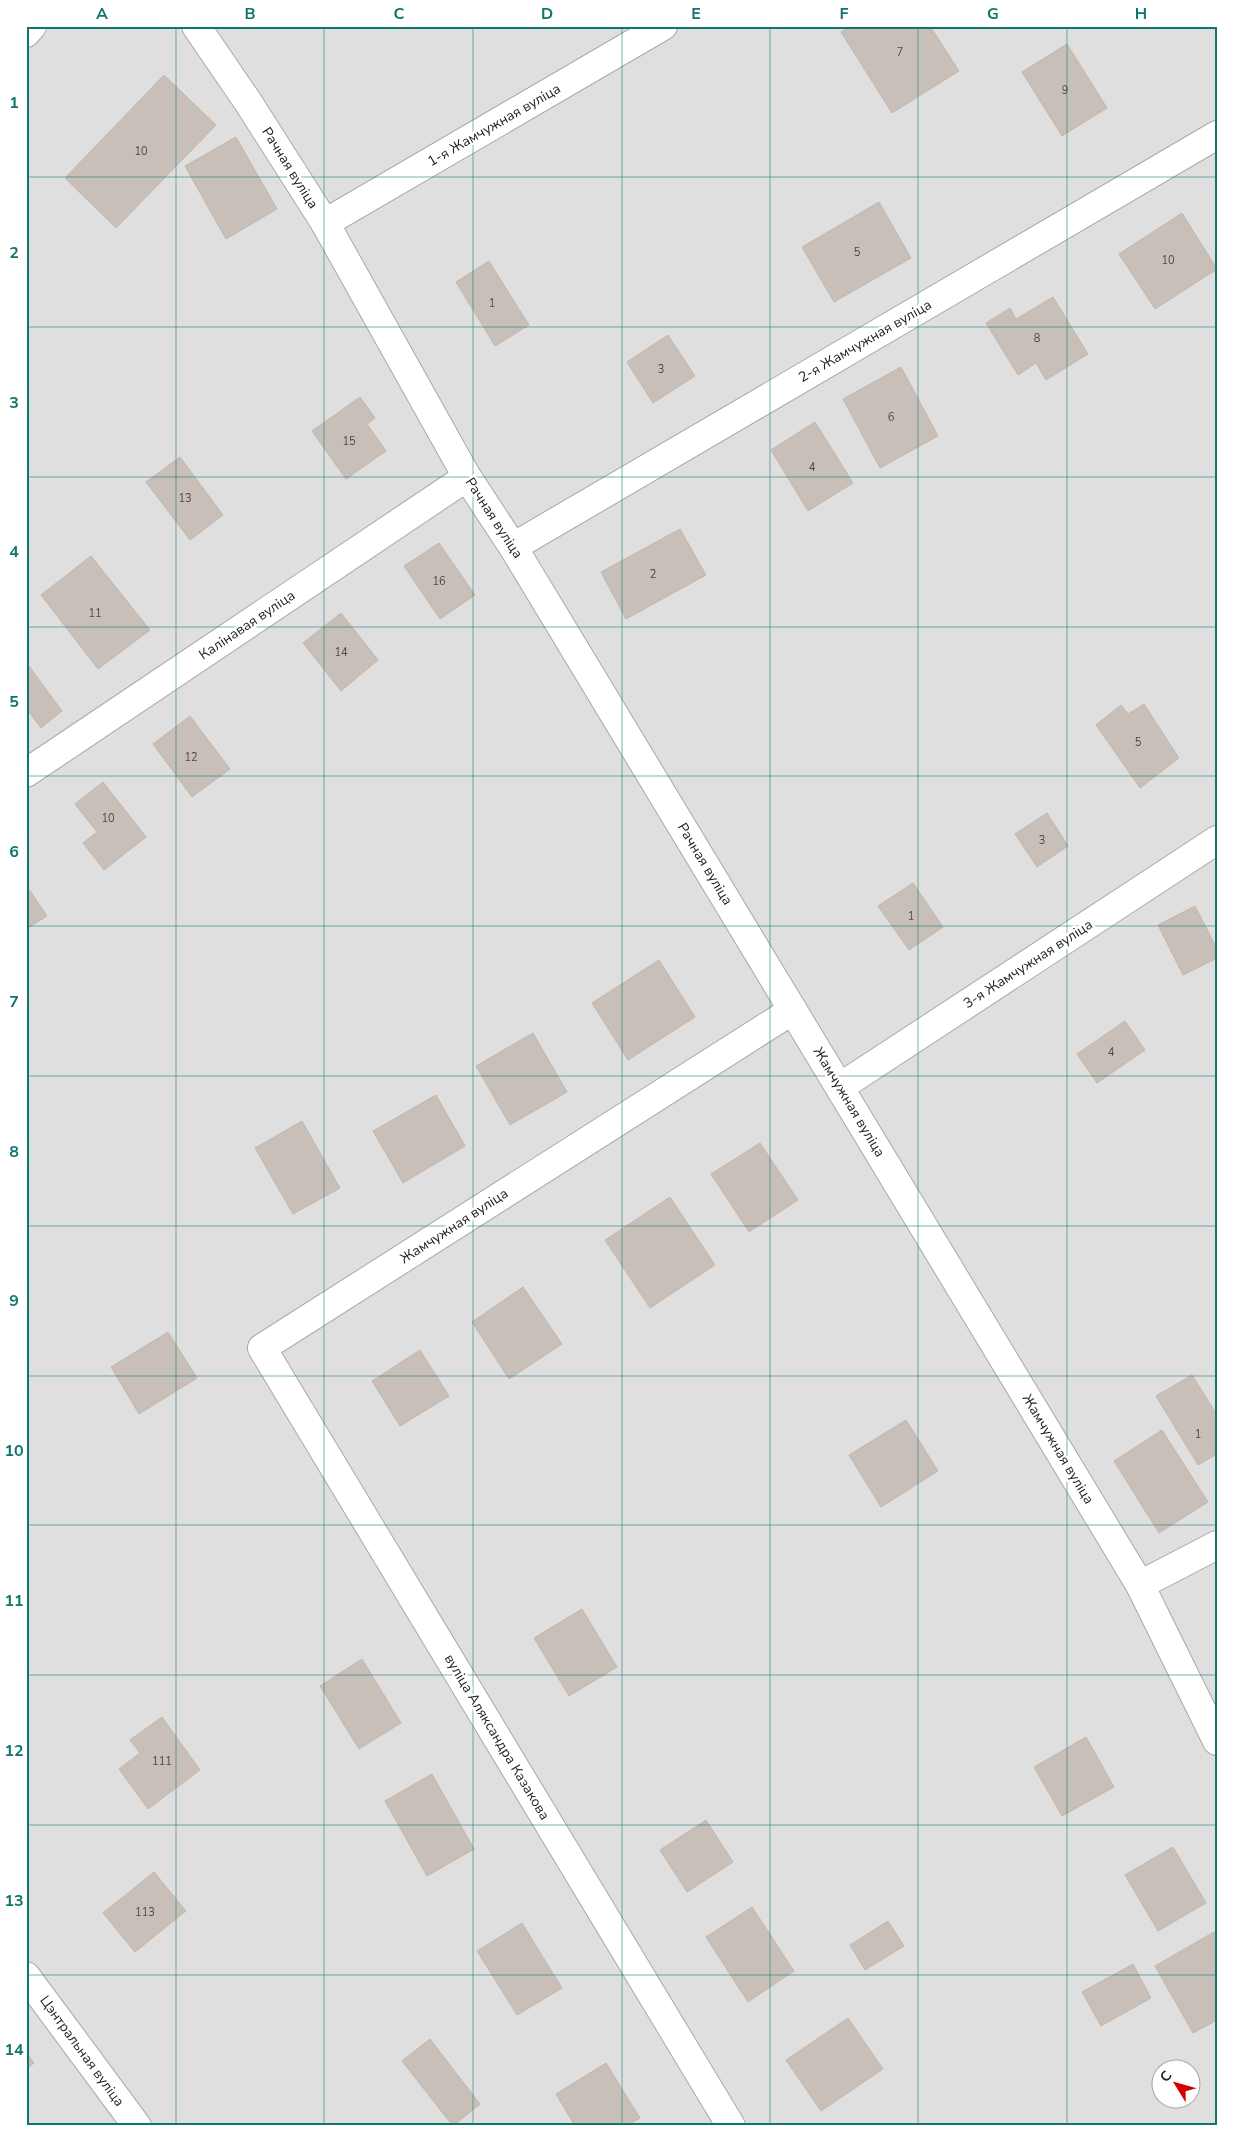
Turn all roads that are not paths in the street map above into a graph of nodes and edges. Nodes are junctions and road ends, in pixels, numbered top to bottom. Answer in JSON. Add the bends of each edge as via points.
{"nodes":[{"id":1,"x":32,"y":26,"type":"edge"},
{"id":2,"x":196,"y":26,"type":"edge"},
{"id":3,"x":663,"y":26,"type":"edge"},
{"id":4,"x":26,"y":33,"type":"edge"},
{"id":5,"x":1217,"y":135,"type":"edge"},
{"id":6,"x":325,"y":223,"type":"junction"},
{"id":7,"x":467,"y":478,"type":"junction"},
{"id":8,"x":514,"y":547,"type":"junction"},
{"id":9,"x":26,"y":773,"type":"edge"},
{"id":10,"x":1217,"y":840,"type":"edge"},
{"id":11,"x":793,"y":1010,"type":"junction"},
{"id":12,"x":840,"y":1087,"type":"junction"},
{"id":13,"x":262,"y":1348,"type":"joint"},
{"id":14,"x":1217,"y":1545,"type":"edge"},
{"id":15,"x":1140,"y":1585,"type":"junction"},
{"id":16,"x":1217,"y":1741,"type":"edge"},
{"id":17,"x":26,"y":1976,"type":"edge"},
{"id":18,"x":137,"y":2126,"type":"edge"},
{"id":19,"x":731,"y":2126,"type":"edge"}],
"edges":[{"from":1,"to":4,"type":"street"},
{"from":2,"to":6,"type":"street","name":"Рачная вуліца"},
{"from":3,"to":6,"type":"street","name":"1-я Жамчужная вуліца"},
{"from":5,"to":8,"type":"street","name":"2-я Жамчужная вуліца"},
{"from":6,"to":7,"type":"street","name":"Рачная вуліца"},
{"from":7,"to":8,"type":"street","name":"Рачная вуліца"},
{"from":7,"to":9,"type":"street","name":"Калінавая вуліца"},
{"from":8,"to":11,"type":"street","name":"Рачная вуліца"},
{"from":10,"to":12,"type":"street","name":"3-я Жамчужная вуліца"},
{"from":11,"to":12,"type":"street","name":"Жамчужная вуліца"},
{"from":11,"to":13,"type":"street","name":"Жамчужная вуліца"},
{"from":12,"to":15,"type":"street","name":"Жамчужная вуліца"},
{"from":13,"to":19,"type":"street","name":"вуліца Аляксандра Казакова"},
{"from":14,"to":15,"type":"street"},
{"from":15,"to":16,"type":"street","name":"Жамчужная вуліца"},
{"from":17,"to":18,"type":"street","name":"Цэнтральная вуліца"}]}
